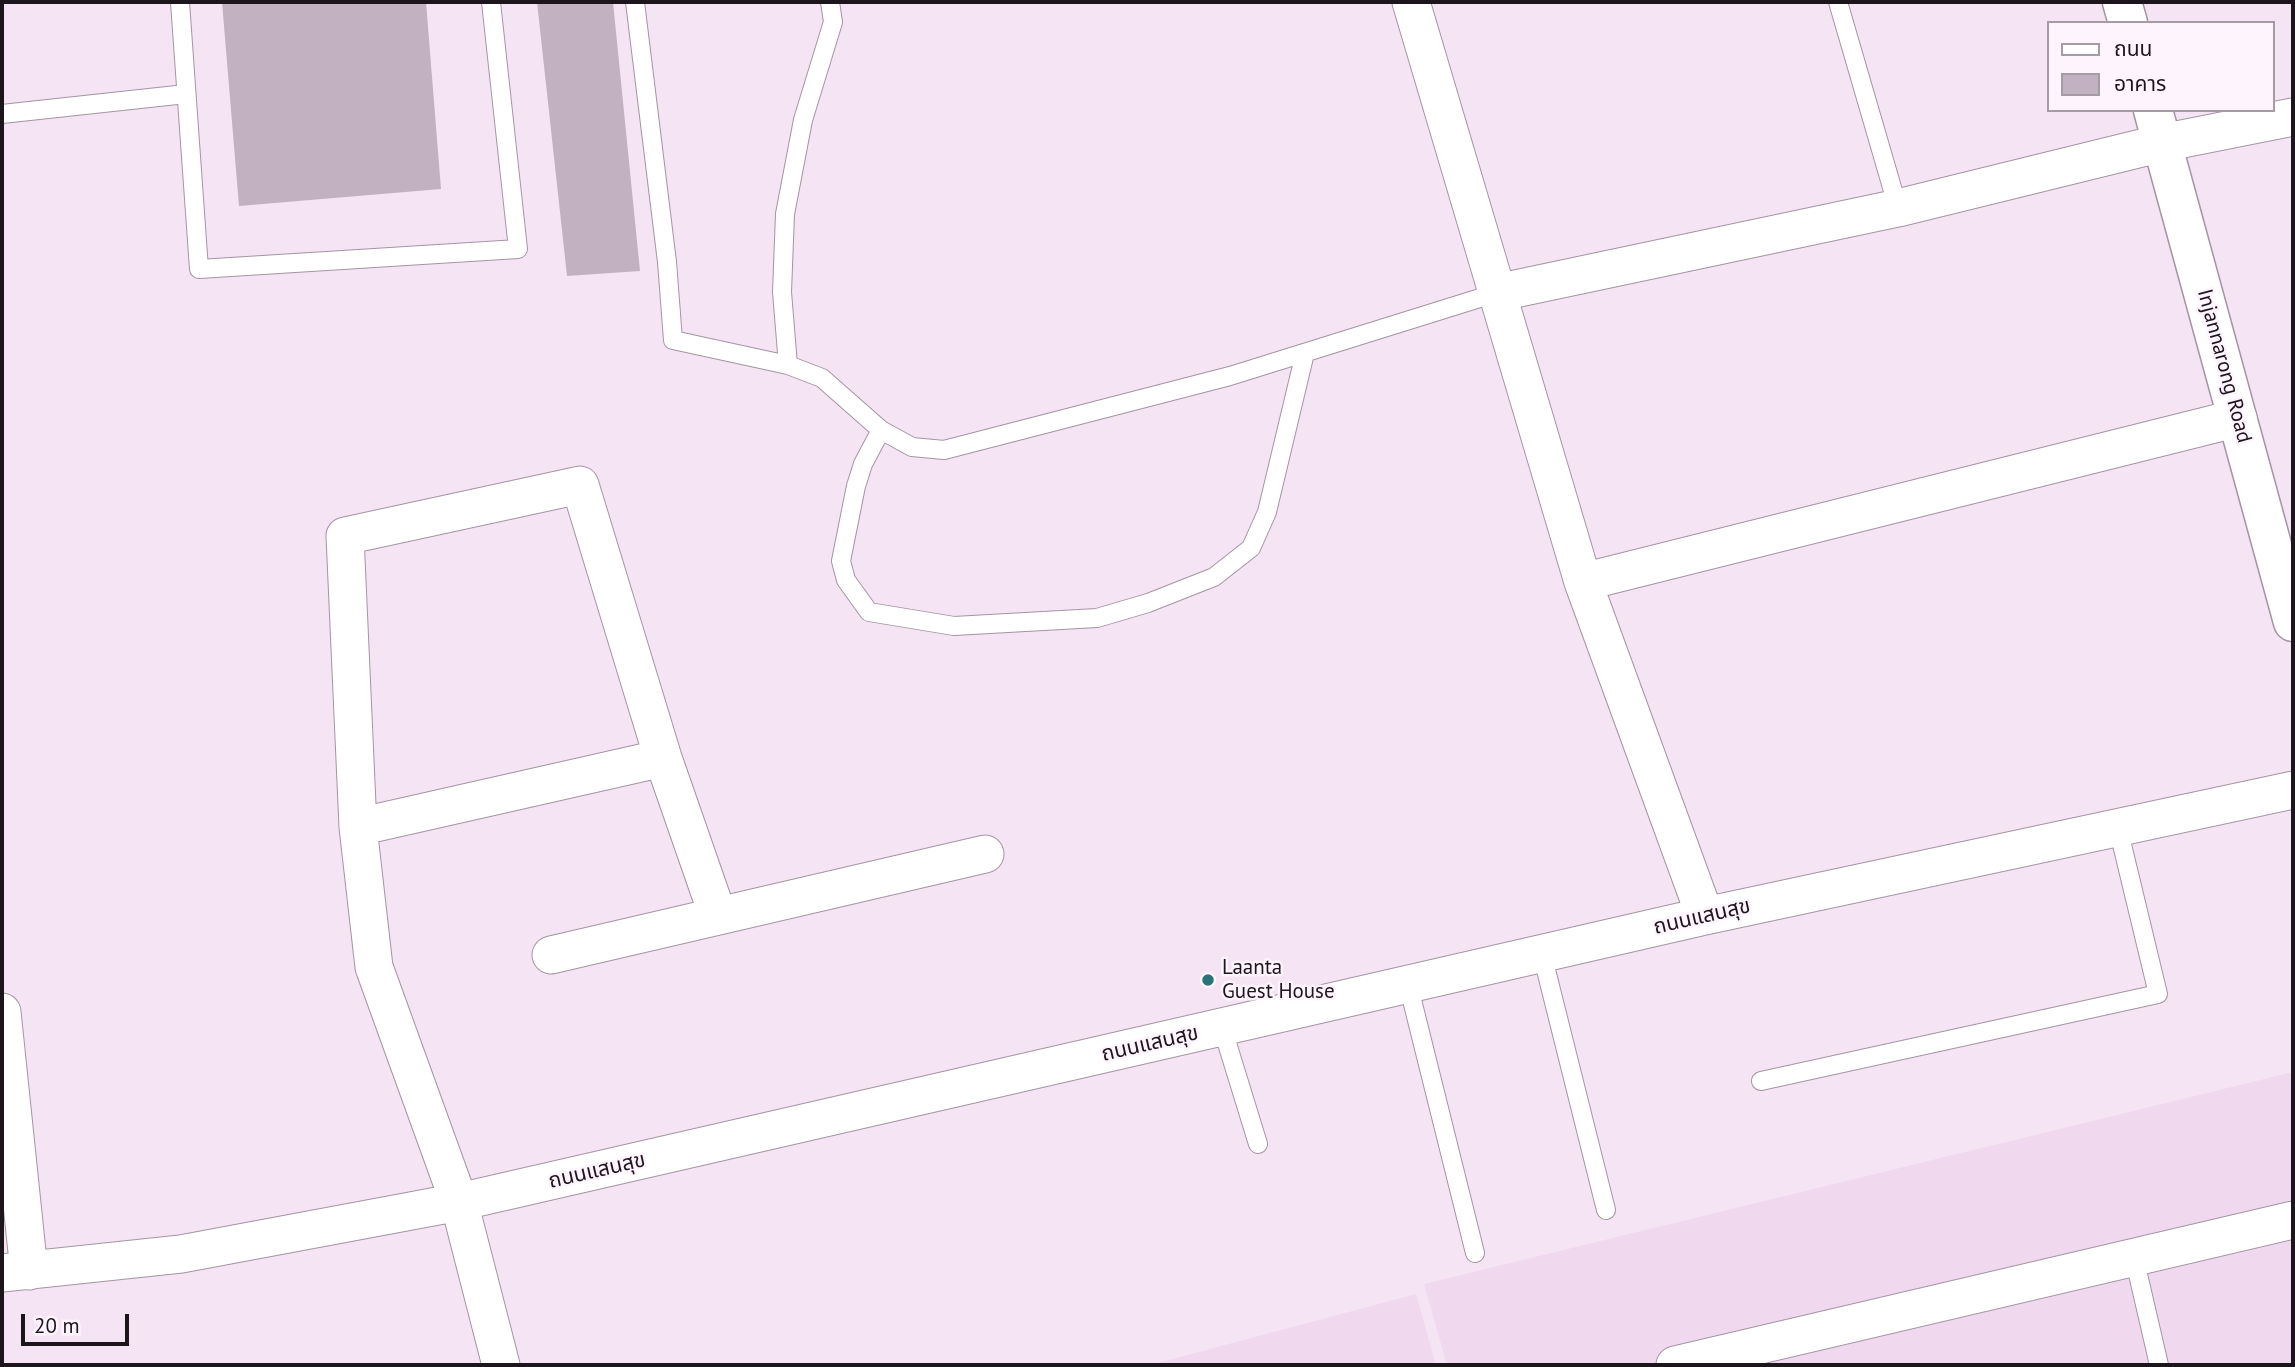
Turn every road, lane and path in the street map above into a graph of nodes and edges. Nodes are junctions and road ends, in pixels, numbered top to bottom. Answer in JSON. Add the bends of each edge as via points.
{"nodes":[{"id":1,"x":180,"y":2,"type":"edge"},
{"id":2,"x":491,"y":2,"type":"edge"},
{"id":3,"x":635,"y":2,"type":"edge"},
{"id":4,"x":830,"y":2,"type":"edge"},
{"id":5,"x":1411,"y":2,"type":"edge"},
{"id":6,"x":1838,"y":2,"type":"edge"},
{"id":7,"x":2122,"y":2,"type":"edge"},
{"id":8,"x":2127,"y":21,"type":"edge"},
{"id":9,"x":186,"y":94,"type":"junction"},
{"id":10,"x":2,"y":114,"type":"edge"},
{"id":11,"x":2293,"y":117,"type":"edge"},
{"id":12,"x":2157,"y":126,"type":"edge"},
{"id":13,"x":1898,"y":208,"type":"junction"},
{"id":14,"x":1496,"y":293,"type":"junction"},
{"id":15,"x":1305,"y":352,"type":"junction"},
{"id":16,"x":788,"y":365,"type":"junction"},
{"id":17,"x":2238,"y":418,"type":"junction"},
{"id":18,"x":881,"y":430,"type":"junction"},
{"id":19,"x":2281,"y":526,"type":"edge"},
{"id":20,"x":1583,"y":582,"type":"junction"},
{"id":21,"x":2293,"y":622,"type":"edge"},
{"id":22,"x":663,"y":758,"type":"junction"},
{"id":23,"x":2293,"y":790,"type":"edge"},
{"id":24,"x":358,"y":827,"type":"junction"},
{"id":25,"x":2118,"y":828,"type":"junction"},
{"id":26,"x":985,"y":854,"type":"dead end"},
{"id":27,"x":718,"y":916,"type":"junction"},
{"id":28,"x":1705,"y":916,"type":"junction"},
{"id":29,"x":1542,"y":954,"type":"junction"},
{"id":30,"x":551,"y":955,"type":"dead end"},
{"id":31,"x":1409,"y":984,"type":"junction"},
{"id":32,"x":2,"y":1012,"type":"edge"},
{"id":33,"x":1222,"y":1027,"type":"junction"},
{"id":34,"x":1762,"y":1081,"type":"dead end"},
{"id":35,"x":1258,"y":1144,"type":"dead end"},
{"id":36,"x":459,"y":1202,"type":"junction"},
{"id":37,"x":1606,"y":1210,"type":"dead end"},
{"id":38,"x":2293,"y":1220,"type":"edge"},
{"id":39,"x":1475,"y":1252,"type":"dead end"},
{"id":40,"x":2134,"y":1257,"type":"junction"},
{"id":41,"x":16,"y":1272,"type":"edge"},
{"id":42,"x":1729,"y":1359,"type":"edge"},
{"id":43,"x":501,"y":1365,"type":"edge"},
{"id":44,"x":1675,"y":1365,"type":"edge"},
{"id":45,"x":2158,"y":1365,"type":"edge"}],
"edges":[{"from":1,"to":9,"type":"lane"},
{"from":2,"to":9,"type":"lane","via":[[519,249],[200,269]]},
{"from":3,"to":16,"type":"lane","via":[[673,340]]},
{"from":4,"to":16,"type":"lane","via":[[833,22],[803,120],[785,214],[782,292]]},
{"from":5,"to":14,"type":"street"},
{"from":6,"to":13,"type":"lane"},
{"from":7,"to":8,"type":"street"},
{"from":9,"to":10,"type":"lane"},
{"from":11,"to":12,"type":"street"},
{"from":12,"to":13,"type":"street"},
{"from":12,"to":17,"type":"street","name":"Injannarong Road"},
{"from":13,"to":14,"type":"street"},
{"from":14,"to":15,"type":"lane"},
{"from":14,"to":20,"type":"street"},
{"from":15,"to":18,"type":"lane","via":[[1230,376],[944,450],[912,447]]},
{"from":15,"to":18,"type":"lane","via":[[1267,512],[1251,548],[1214,577],[1097,618],[954,626],[869,612],[846,580],[841,561],[856,486]]},
{"from":16,"to":18,"type":"lane","via":[[822,379]]},
{"from":17,"to":19,"type":"street","name":"Injannarong Road"},
{"from":17,"to":20,"type":"street"},
{"from":19,"to":21,"type":"street","name":"Injannarong Road"},
{"from":20,"to":28,"type":"street"},
{"from":22,"to":24,"type":"street"},
{"from":22,"to":24,"type":"street","via":[[580,485],[345,537]]},
{"from":22,"to":27,"type":"street"},
{"from":23,"to":25,"type":"street","name":"ถนนแสนสุข"},
{"from":24,"to":36,"type":"street","via":[[374,967]]},
{"from":25,"to":28,"type":"street","name":"ถนนแสนสุข"},
{"from":25,"to":34,"type":"lane","via":[[2158,994]]},
{"from":26,"to":27,"type":"street"},
{"from":27,"to":30,"type":"street"},
{"from":28,"to":29,"type":"street","name":"ถนนแสนสุข"},
{"from":29,"to":31,"type":"street","name":"ถนนแสนสุข"},
{"from":29,"to":37,"type":"lane"},
{"from":31,"to":33,"type":"street","name":"ถนนแสนสุข"},
{"from":31,"to":39,"type":"lane"},
{"from":32,"to":41,"type":"street"},
{"from":33,"to":35,"type":"lane"},
{"from":33,"to":36,"type":"street","name":"ถนนแสนสุข"},
{"from":36,"to":41,"type":"street","name":"ถนนแสนสุข","via":[[181,1254]]},
{"from":36,"to":43,"type":"street"},
{"from":38,"to":40,"type":"street"},
{"from":40,"to":42,"type":"street"},
{"from":40,"to":45,"type":"lane"},
{"from":42,"to":44,"type":"street"}]}
